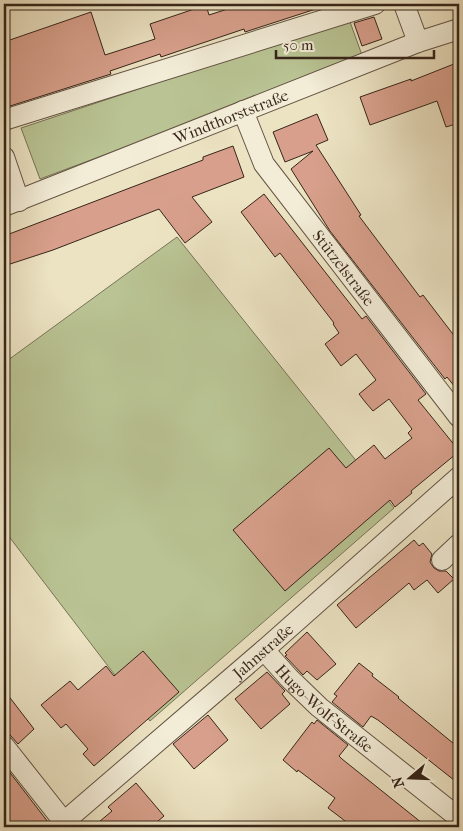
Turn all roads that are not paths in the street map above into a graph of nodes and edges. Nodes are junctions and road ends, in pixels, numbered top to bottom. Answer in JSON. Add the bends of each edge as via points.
{"nodes":[{"id":1,"x":375,"y":4,"type":"edge"},
{"id":2,"x":404,"y":4,"type":"edge"},
{"id":3,"x":459,"y":29,"type":"edge"},
{"id":4,"x":418,"y":42,"type":"junction"},
{"id":5,"x":243,"y":111,"type":"junction"},
{"id":6,"x":4,"y":120,"type":"edge"},
{"id":7,"x":4,"y":157,"type":"edge"},
{"id":8,"x":11,"y":204,"type":"edge"},
{"id":9,"x":459,"y":417,"type":"edge"},
{"id":10,"x":459,"y":478,"type":"edge"},
{"id":11,"x":459,"y":544,"type":"edge"},
{"id":12,"x":442,"y":560,"type":"dead end"},
{"id":13,"x":264,"y":650,"type":"junction"},
{"id":14,"x":4,"y":746,"type":"edge"},
{"id":15,"x":459,"y":818,"type":"edge"},
{"id":16,"x":64,"y":826,"type":"edge"}],
"edges":[{"from":1,"to":6,"type":"street"},
{"from":2,"to":4,"type":"street"},
{"from":3,"to":4,"type":"street","name":"Windthorststraße"},
{"from":4,"to":5,"type":"street","name":"Windthorststraße"},
{"from":5,"to":8,"type":"street","name":"Windthorststraße"},
{"from":5,"to":9,"type":"street","name":"Stützelstraße","via":[[264,164]]},
{"from":7,"to":8,"type":"street"},
{"from":10,"to":13,"type":"street","name":"Jahnstraße"},
{"from":11,"to":12,"type":"street"},
{"from":13,"to":15,"type":"street","name":"Hugo-Wolf-Straße","via":[[319,708]]},
{"from":13,"to":16,"type":"street","name":"Jahnstraße"},
{"from":14,"to":16,"type":"street"}]}
